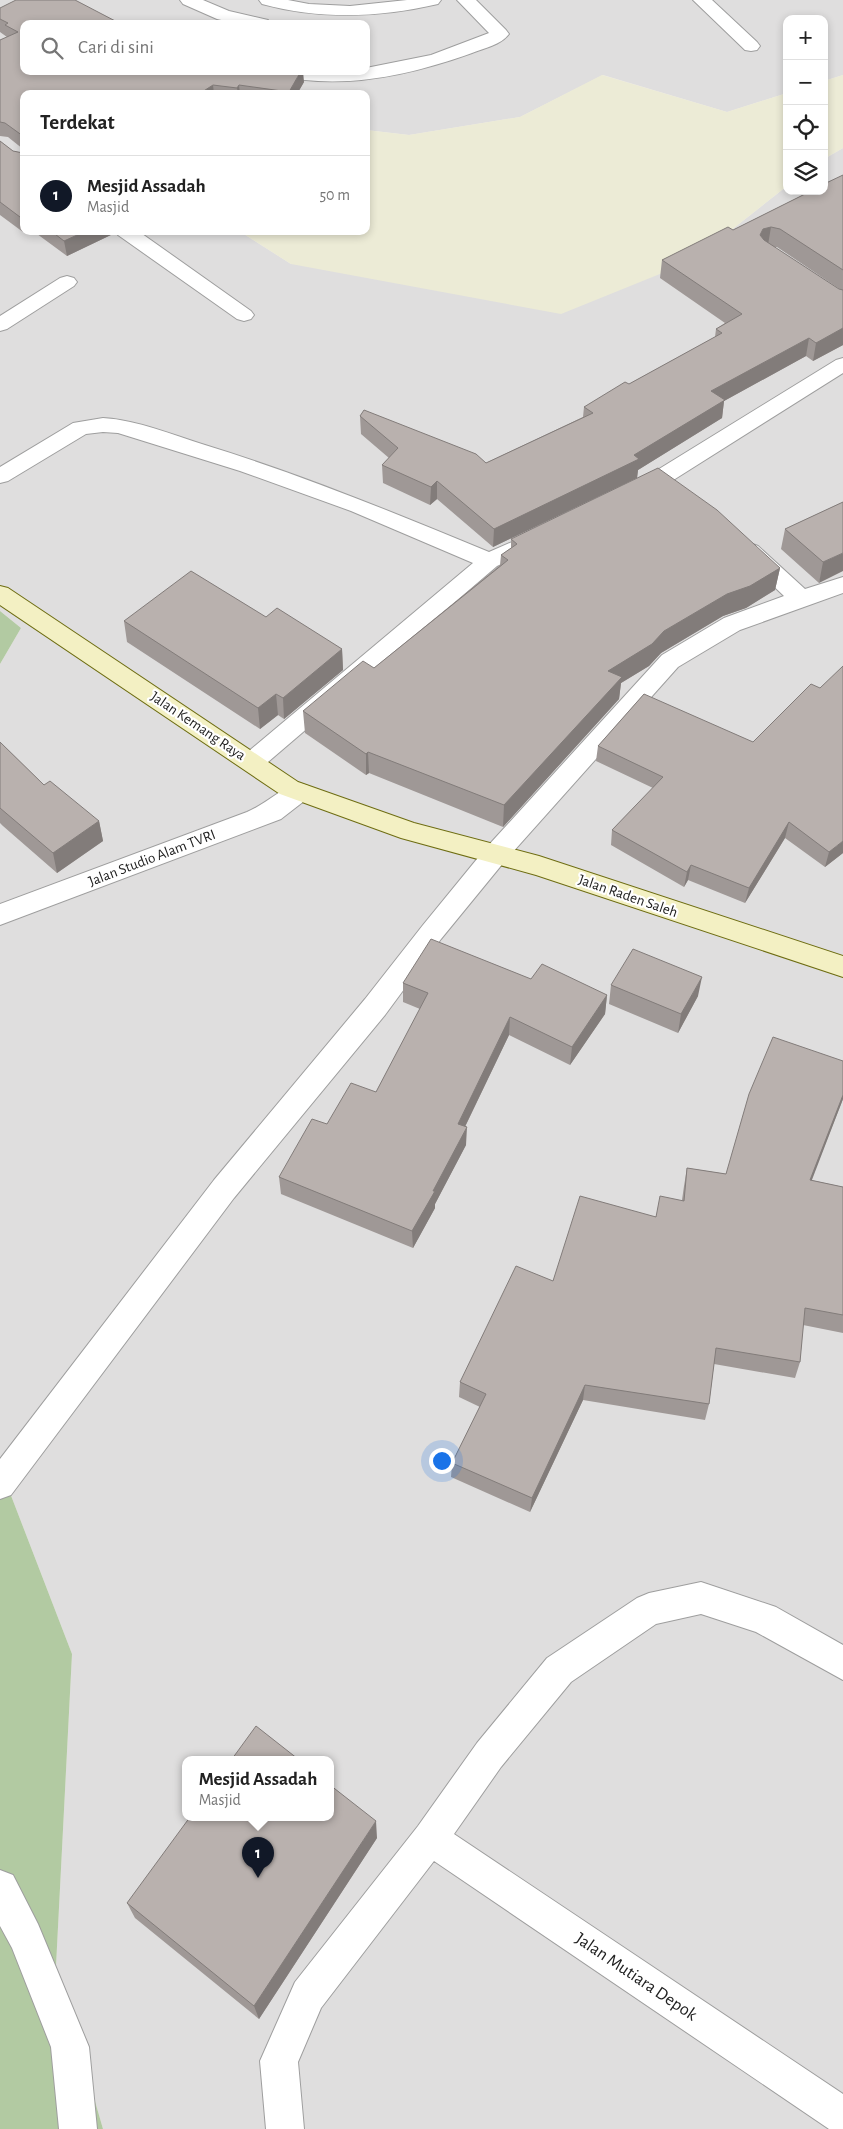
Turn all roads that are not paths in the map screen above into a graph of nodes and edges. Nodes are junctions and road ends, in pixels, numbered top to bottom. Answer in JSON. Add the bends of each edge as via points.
{"nodes":[{"id":1,"x":189,"y":0,"type":"edge"},
{"id":2,"x":268,"y":0,"type":"edge"},
{"id":3,"x":432,"y":0,"type":"edge"},
{"id":4,"x":494,"y":0,"type":"edge"},
{"id":5,"x":702,"y":0,"type":"edge"},
{"id":6,"x":459,"y":7,"type":"edge"},
{"id":7,"x":292,"y":9,"type":"edge"},
{"id":8,"x":246,"y":20,"type":"edge"},
{"id":9,"x":370,"y":25,"type":"edge"},
{"id":10,"x":751,"y":46,"type":"dead end"},
{"id":11,"x":370,"y":73,"type":"edge"},
{"id":12,"x":319,"y":75,"type":"edge"},
{"id":13,"x":342,"y":75,"type":"edge"},
{"id":14,"x":131,"y":235,"type":"edge"},
{"id":15,"x":67,"y":282,"type":"dead end"},
{"id":16,"x":244,"y":316,"type":"dead end"},
{"id":17,"x":0,"y":325,"type":"edge"},
{"id":18,"x":843,"y":364,"type":"edge"},
{"id":19,"x":0,"y":476,"type":"edge"},
{"id":20,"x":616,"y":499,"type":"edge"},
{"id":21,"x":549,"y":532,"type":"edge"},
{"id":22,"x":732,"y":534,"type":"edge"},
{"id":23,"x":489,"y":561,"type":"junction"},
{"id":24,"x":843,"y":585,"type":"edge"},
{"id":25,"x":0,"y":594,"type":"edge"},
{"id":26,"x":801,"y":598,"type":"junction"},
{"id":27,"x":252,"y":762,"type":"junction"},
{"id":28,"x":300,"y":792,"type":"junction"},
{"id":29,"x":410,"y":831,"type":"joint"},
{"id":30,"x":495,"y":855,"type":"junction"},
{"id":31,"x":0,"y":915,"type":"edge"},
{"id":32,"x":843,"y":967,"type":"edge"},
{"id":33,"x":0,"y":1484,"type":"edge"},
{"id":34,"x":843,"y":1663,"type":"edge"},
{"id":35,"x":430,"y":1838,"type":"junction"},
{"id":36,"x":0,"y":1888,"type":"edge"},
{"id":37,"x":843,"y":2116,"type":"edge"},
{"id":38,"x":78,"y":2129,"type":"edge"},
{"id":39,"x":285,"y":2129,"type":"edge"}],
"edges":[{"from":1,"to":8,"type":"street"},
{"from":2,"to":7,"type":"street"},
{"from":3,"to":7,"type":"street","via":[[356,12]]},
{"from":4,"to":6,"type":"street"},
{"from":5,"to":10,"type":"street"},
{"from":6,"to":9,"type":"street"},
{"from":6,"to":11,"type":"street","via":[[500,34],[464,51]]},
{"from":12,"to":13,"type":"street"},
{"from":14,"to":16,"type":"street"},
{"from":15,"to":17,"type":"street"},
{"from":18,"to":20,"type":"street","via":[[674,480]]},
{"from":19,"to":23,"type":"street","via":[[81,428],[103,424],[120,426],[248,466],[359,506]]},
{"from":21,"to":23,"type":"street"},
{"from":22,"to":26,"type":"street"},
{"from":23,"to":27,"type":"street"},
{"from":24,"to":26,"type":"street"},
{"from":25,"to":27,"type":"street","name":"Jalan Kemang Raya"},
{"from":26,"to":30,"type":"street","via":[[732,624],[670,661]]},
{"from":27,"to":28,"type":"street","name":"Jalan Kemang Raya"},
{"from":28,"to":29,"type":"street","name":"Jalan Kemang Raya"},
{"from":28,"to":31,"type":"street","name":"Jalan Studio Alam TVRI","via":[[256,819]]},
{"from":29,"to":30,"type":"street","name":"Jalan Raden Saleh"},
{"from":30,"to":32,"type":"street","name":"Jalan Raden Saleh","via":[[539,866]]},
{"from":30,"to":33,"type":"street","via":[[375,1007],[224,1189]]},
{"from":34,"to":35,"type":"street","via":[[764,1618],[701,1598],[649,1609],[559,1670],[488,1755]]},
{"from":35,"to":37,"type":"street","name":"Jalan Mutiara Depok"},
{"from":35,"to":39,"type":"street","via":[[308,1996],[279,2061]]},
{"from":36,"to":38,"type":"street","via":[[25,1937],[70,2047]]}]}
